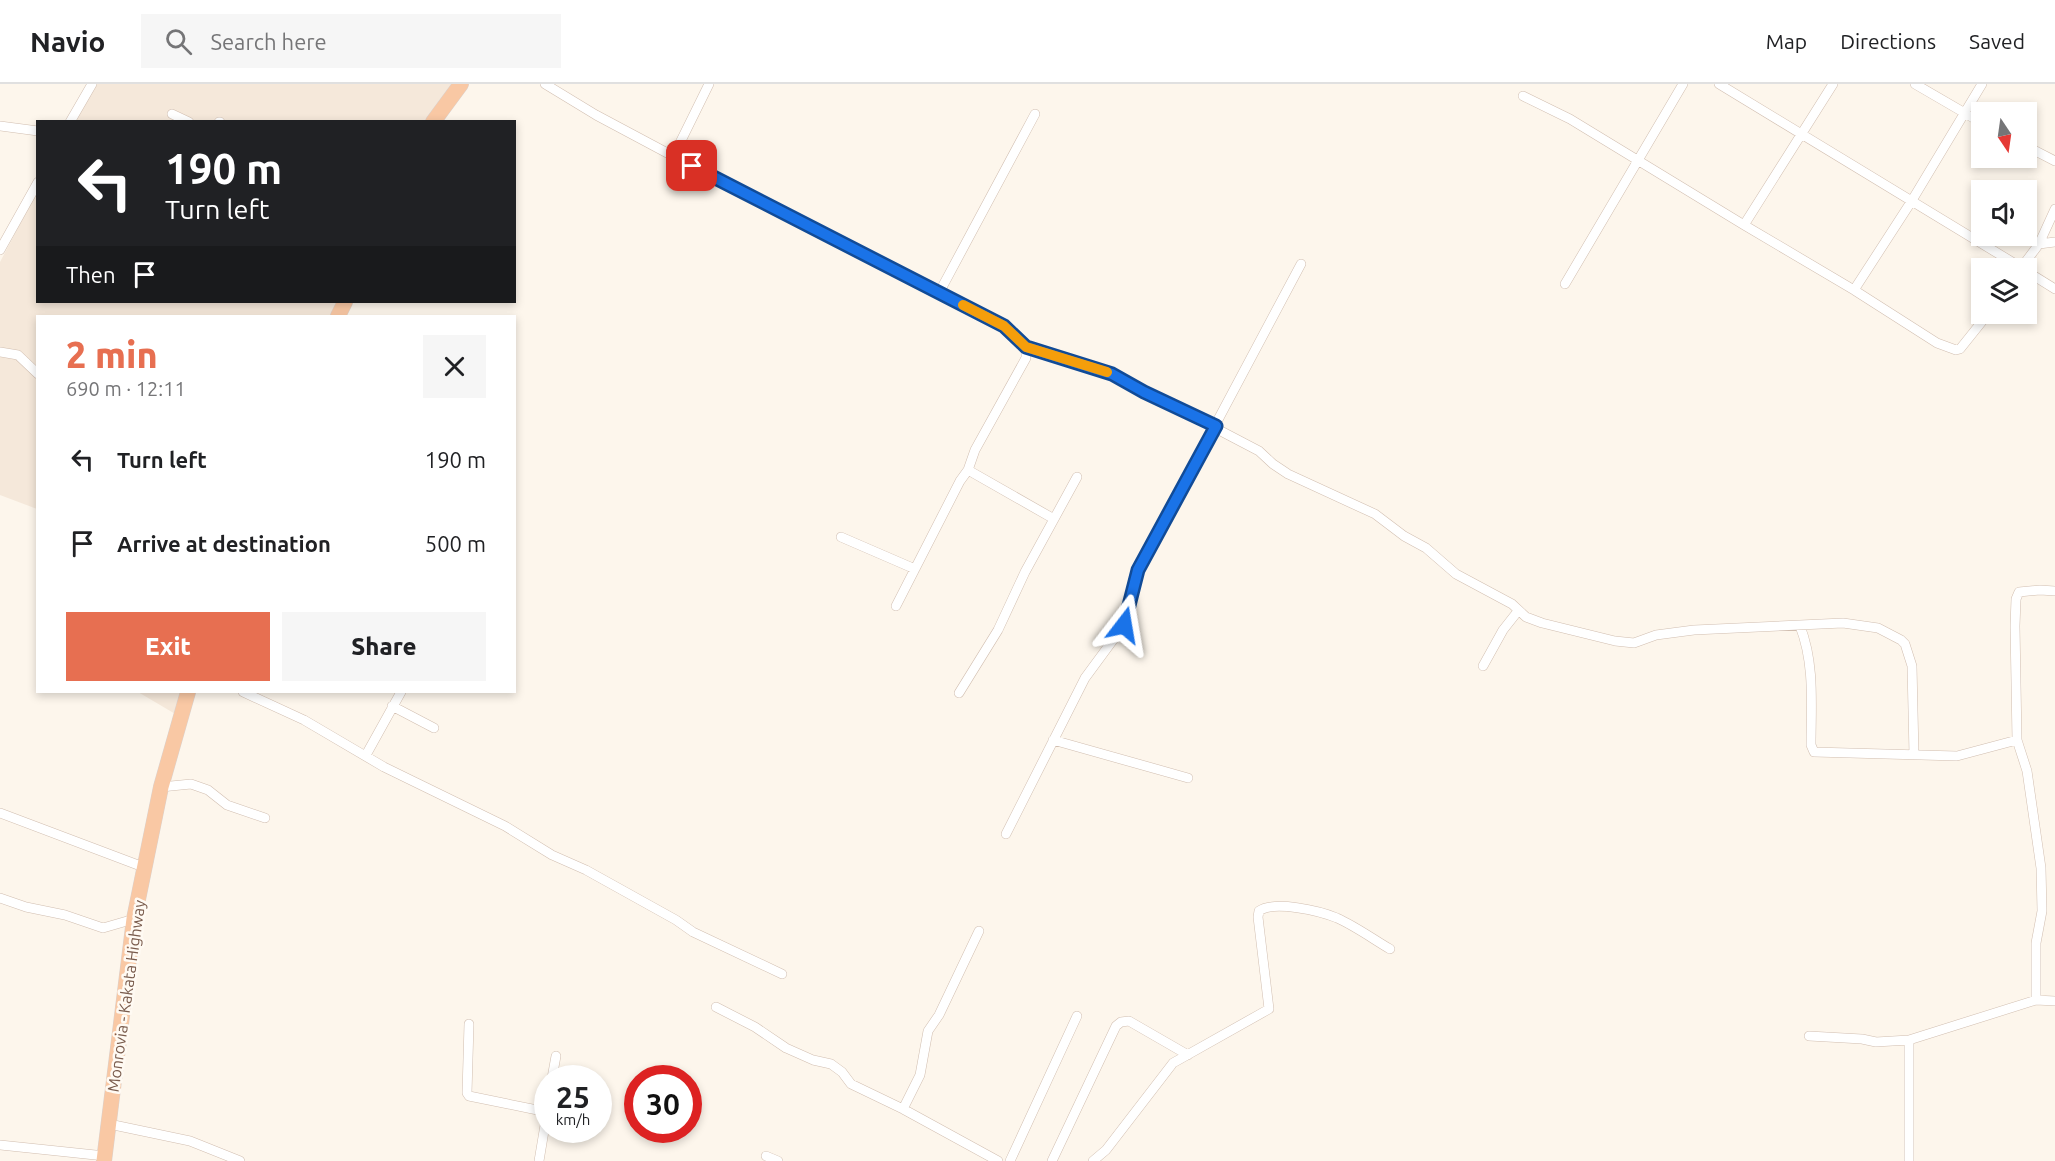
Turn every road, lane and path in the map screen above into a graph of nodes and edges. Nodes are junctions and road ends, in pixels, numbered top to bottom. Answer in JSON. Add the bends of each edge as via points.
{"nodes":[{"id":1,"x":92,"y":84,"type":"edge"},
{"id":2,"x":461,"y":84,"type":"edge"},
{"id":3,"x":545,"y":84,"type":"edge"},
{"id":4,"x":708,"y":84,"type":"edge"},
{"id":5,"x":1683,"y":84,"type":"edge"},
{"id":6,"x":1719,"y":84,"type":"edge"},
{"id":7,"x":1833,"y":84,"type":"edge"},
{"id":8,"x":1915,"y":84,"type":"edge"},
{"id":9,"x":1982,"y":84,"type":"edge"},
{"id":10,"x":1523,"y":96,"type":"dead end"},
{"id":11,"x":1963,"y":113,"type":"junction"},
{"id":12,"x":172,"y":114,"type":"dead end"},
{"id":13,"x":1035,"y":114,"type":"dead end"},
{"id":14,"x":1971,"y":117,"type":"edge"},
{"id":15,"x":70,"y":120,"type":"edge"},
{"id":16,"x":185,"y":120,"type":"edge"},
{"id":17,"x":434,"y":120,"type":"edge"},
{"id":18,"x":0,"y":126,"type":"edge"},
{"id":19,"x":36,"y":131,"type":"edge"},
{"id":20,"x":1801,"y":135,"type":"junction"},
{"id":21,"x":2037,"y":152,"type":"edge"},
{"id":22,"x":674,"y":157,"type":"junction"},
{"id":23,"x":1638,"y":161,"type":"junction"},
{"id":24,"x":2055,"y":161,"type":"edge"},
{"id":25,"x":36,"y":186,"type":"edge"},
{"id":26,"x":1911,"y":202,"type":"junction"},
{"id":27,"x":2055,"y":209,"type":"edge"},
{"id":28,"x":1744,"y":225,"type":"junction"},
{"id":29,"x":2055,"y":242,"type":"edge"},
{"id":30,"x":2039,"y":244,"type":"junction"},
{"id":31,"x":0,"y":250,"type":"edge"},
{"id":32,"x":2004,"y":258,"type":"edge"},
{"id":33,"x":2028,"y":258,"type":"edge"},
{"id":34,"x":1301,"y":264,"type":"dead end"},
{"id":35,"x":2037,"y":277,"type":"edge"},
{"id":36,"x":1565,"y":284,"type":"dead end"},
{"id":37,"x":2055,"y":288,"type":"edge"},
{"id":38,"x":1854,"y":290,"type":"junction"},
{"id":39,"x":939,"y":293,"type":"junction"},
{"id":40,"x":1980,"y":324,"type":"edge"},
{"id":41,"x":1026,"y":347,"type":"junction"},
{"id":42,"x":0,"y":352,"type":"edge"},
{"id":43,"x":36,"y":372,"type":"edge"},
{"id":44,"x":1216,"y":426,"type":"junction"},
{"id":45,"x":968,"y":470,"type":"junction"},
{"id":46,"x":1077,"y":477,"type":"dead end"},
{"id":47,"x":1054,"y":519,"type":"junction"},
{"id":48,"x":841,"y":537,"type":"dead end"},
{"id":49,"x":915,"y":569,"type":"junction"},
{"id":50,"x":2055,"y":591,"type":"edge"},
{"id":51,"x":896,"y":606,"type":"dead end"},
{"id":52,"x":1518,"y":610,"type":"junction"},
{"id":53,"x":1800,"y":626,"type":"junction"},
{"id":54,"x":1483,"y":666,"type":"dead end"},
{"id":55,"x":188,"y":693,"type":"edge"},
{"id":56,"x":245,"y":693,"type":"edge"},
{"id":57,"x":400,"y":693,"type":"edge"},
{"id":58,"x":959,"y":693,"type":"dead end"},
{"id":59,"x":392,"y":706,"type":"junction"},
{"id":60,"x":434,"y":728,"type":"dead end"},
{"id":61,"x":1053,"y":740,"type":"junction"},
{"id":62,"x":2017,"y":740,"type":"junction"},
{"id":63,"x":1914,"y":754,"type":"junction"},
{"id":64,"x":366,"y":755,"type":"junction"},
{"id":65,"x":1188,"y":778,"type":"dead end"},
{"id":66,"x":161,"y":787,"type":"junction"},
{"id":67,"x":0,"y":813,"type":"edge"},
{"id":68,"x":265,"y":818,"type":"dead end"},
{"id":69,"x":1006,"y":834,"type":"dead end"},
{"id":70,"x":146,"y":868,"type":"junction"},
{"id":71,"x":0,"y":898,"type":"edge"},
{"id":72,"x":134,"y":919,"type":"junction"},
{"id":73,"x":979,"y":931,"type":"dead end"},
{"id":74,"x":1390,"y":949,"type":"dead end"},
{"id":75,"x":782,"y":974,"type":"dead end"},
{"id":76,"x":2036,"y":1000,"type":"junction"},
{"id":77,"x":2055,"y":1001,"type":"edge"},
{"id":78,"x":716,"y":1007,"type":"dead end"},
{"id":79,"x":1077,"y":1016,"type":"dead end"},
{"id":80,"x":469,"y":1024,"type":"dead end"},
{"id":81,"x":1809,"y":1036,"type":"dead end"},
{"id":82,"x":1909,"y":1040,"type":"junction"},
{"id":83,"x":1188,"y":1055,"type":"junction"},
{"id":84,"x":556,"y":1056,"type":"dead end"},
{"id":85,"x":554,"y":1065,"type":"edge"},
{"id":86,"x":534,"y":1109,"type":"edge"},
{"id":87,"x":903,"y":1109,"type":"junction"},
{"id":88,"x":109,"y":1124,"type":"junction"},
{"id":89,"x":542,"y":1143,"type":"edge"},
{"id":90,"x":0,"y":1145,"type":"edge"},
{"id":91,"x":766,"y":1156,"type":"dead end"},
{"id":92,"x":104,"y":1158,"type":"edge"},
{"id":93,"x":240,"y":1161,"type":"edge"},
{"id":94,"x":539,"y":1161,"type":"edge"},
{"id":95,"x":778,"y":1161,"type":"edge"},
{"id":96,"x":998,"y":1161,"type":"edge"},
{"id":97,"x":1010,"y":1161,"type":"edge"},
{"id":98,"x":1052,"y":1161,"type":"edge"},
{"id":99,"x":1093,"y":1161,"type":"edge"},
{"id":100,"x":1909,"y":1161,"type":"edge"}],
"edges":[{"from":1,"to":15,"type":"street"},
{"from":2,"to":17,"type":"highway"},
{"from":3,"to":22,"type":"street"},
{"from":4,"to":22,"type":"street"},
{"from":5,"to":23,"type":"street"},
{"from":6,"to":20,"type":"street"},
{"from":7,"to":20,"type":"street"},
{"from":8,"to":11,"type":"street"},
{"from":9,"to":11,"type":"street"},
{"from":10,"to":23,"type":"street","via":[[1570,119]]},
{"from":11,"to":14,"type":"street"},
{"from":11,"to":26,"type":"street"},
{"from":12,"to":16,"type":"street"},
{"from":13,"to":39,"type":"street"},
{"from":18,"to":19,"type":"street"},
{"from":20,"to":26,"type":"street"},
{"from":20,"to":28,"type":"street"},
{"from":21,"to":24,"type":"street"},
{"from":22,"to":39,"type":"street"},
{"from":23,"to":28,"type":"street"},
{"from":23,"to":36,"type":"street"},
{"from":25,"to":31,"type":"street"},
{"from":26,"to":32,"type":"street"},
{"from":26,"to":38,"type":"street"},
{"from":27,"to":30,"type":"street"},
{"from":28,"to":38,"type":"street"},
{"from":29,"to":30,"type":"street"},
{"from":30,"to":33,"type":"street"},
{"from":34,"to":44,"type":"street"},
{"from":35,"to":37,"type":"street"},
{"from":38,"to":40,"type":"street","via":[[1937,343],[1956,350]]},
{"from":39,"to":41,"type":"street","via":[[1004,326]]},
{"from":41,"to":44,"type":"street","via":[[1112,374]]},
{"from":41,"to":45,"type":"street","via":[[1026,358]]},
{"from":42,"to":43,"type":"street","via":[[18,355]]},
{"from":44,"to":52,"type":"street","via":[[1259,451],[1288,474],[1375,514],[1426,548],[1456,574]]},
{"from":44,"to":61,"type":"street","via":[[1138,570],[1124,625],[1085,678]]},
{"from":45,"to":47,"type":"street"},
{"from":45,"to":49,"type":"street"},
{"from":46,"to":47,"type":"street"},
{"from":47,"to":58,"type":"street","via":[[998,630]]},
{"from":48,"to":49,"type":"street"},
{"from":49,"to":51,"type":"street"},
{"from":50,"to":62,"type":"street","via":[[2019,592],[2016,599]]},
{"from":52,"to":53,"type":"street","via":[[1526,618],[1542,623],[1634,643],[1656,635],[1694,630]]},
{"from":52,"to":54,"type":"street"},
{"from":53,"to":63,"type":"street","via":[[1843,623],[1878,628],[1905,644],[1912,666]]},
{"from":53,"to":63,"type":"street","via":[[1807,643],[1811,675],[1814,752]]},
{"from":55,"to":66,"type":"highway","name":"Monrovia - Kakata Highway"},
{"from":56,"to":64,"type":"street"},
{"from":57,"to":59,"type":"street"},
{"from":59,"to":60,"type":"street"},
{"from":59,"to":64,"type":"street"},
{"from":61,"to":65,"type":"street"},
{"from":61,"to":69,"type":"street"},
{"from":62,"to":63,"type":"street","via":[[1957,756]]},
{"from":62,"to":76,"type":"street","via":[[2027,771],[2041,868]]},
{"from":64,"to":75,"type":"street","via":[[603,879],[693,932]]},
{"from":66,"to":68,"type":"street","via":[[191,784],[207,790],[228,806]]},
{"from":66,"to":70,"type":"highway","name":"Monrovia - Kakata Highway"},
{"from":67,"to":70,"type":"street"},
{"from":70,"to":72,"type":"highway","name":"Monrovia - Kakata Highway"},
{"from":71,"to":72,"type":"street","via":[[103,928]]},
{"from":72,"to":88,"type":"highway","name":"Monrovia - Kakata Highway"},
{"from":73,"to":87,"type":"street","via":[[928,1032],[920,1075]]},
{"from":74,"to":83,"type":"street","via":[[1336,918],[1296,908],[1263,908],[1258,916],[1269,1009]]},
{"from":76,"to":77,"type":"street"},
{"from":76,"to":82,"type":"street"},
{"from":78,"to":87,"type":"street","via":[[786,1048],[831,1064],[851,1084]]},
{"from":79,"to":97,"type":"street"},
{"from":80,"to":86,"type":"street","via":[[469,1096]]},
{"from":81,"to":82,"type":"street","via":[[1876,1042]]},
{"from":82,"to":100,"type":"street"},
{"from":83,"to":98,"type":"street","via":[[1129,1021],[1121,1022]]},
{"from":83,"to":99,"type":"street","via":[[1173,1063],[1106,1150]]},
{"from":84,"to":85,"type":"street"},
{"from":87,"to":96,"type":"street"},
{"from":88,"to":92,"type":"highway","name":"Monrovia - Kakata Highway"},
{"from":88,"to":93,"type":"street","via":[[190,1142]]},
{"from":89,"to":94,"type":"street"},
{"from":90,"to":92,"type":"street"},
{"from":91,"to":95,"type":"street"}]}
